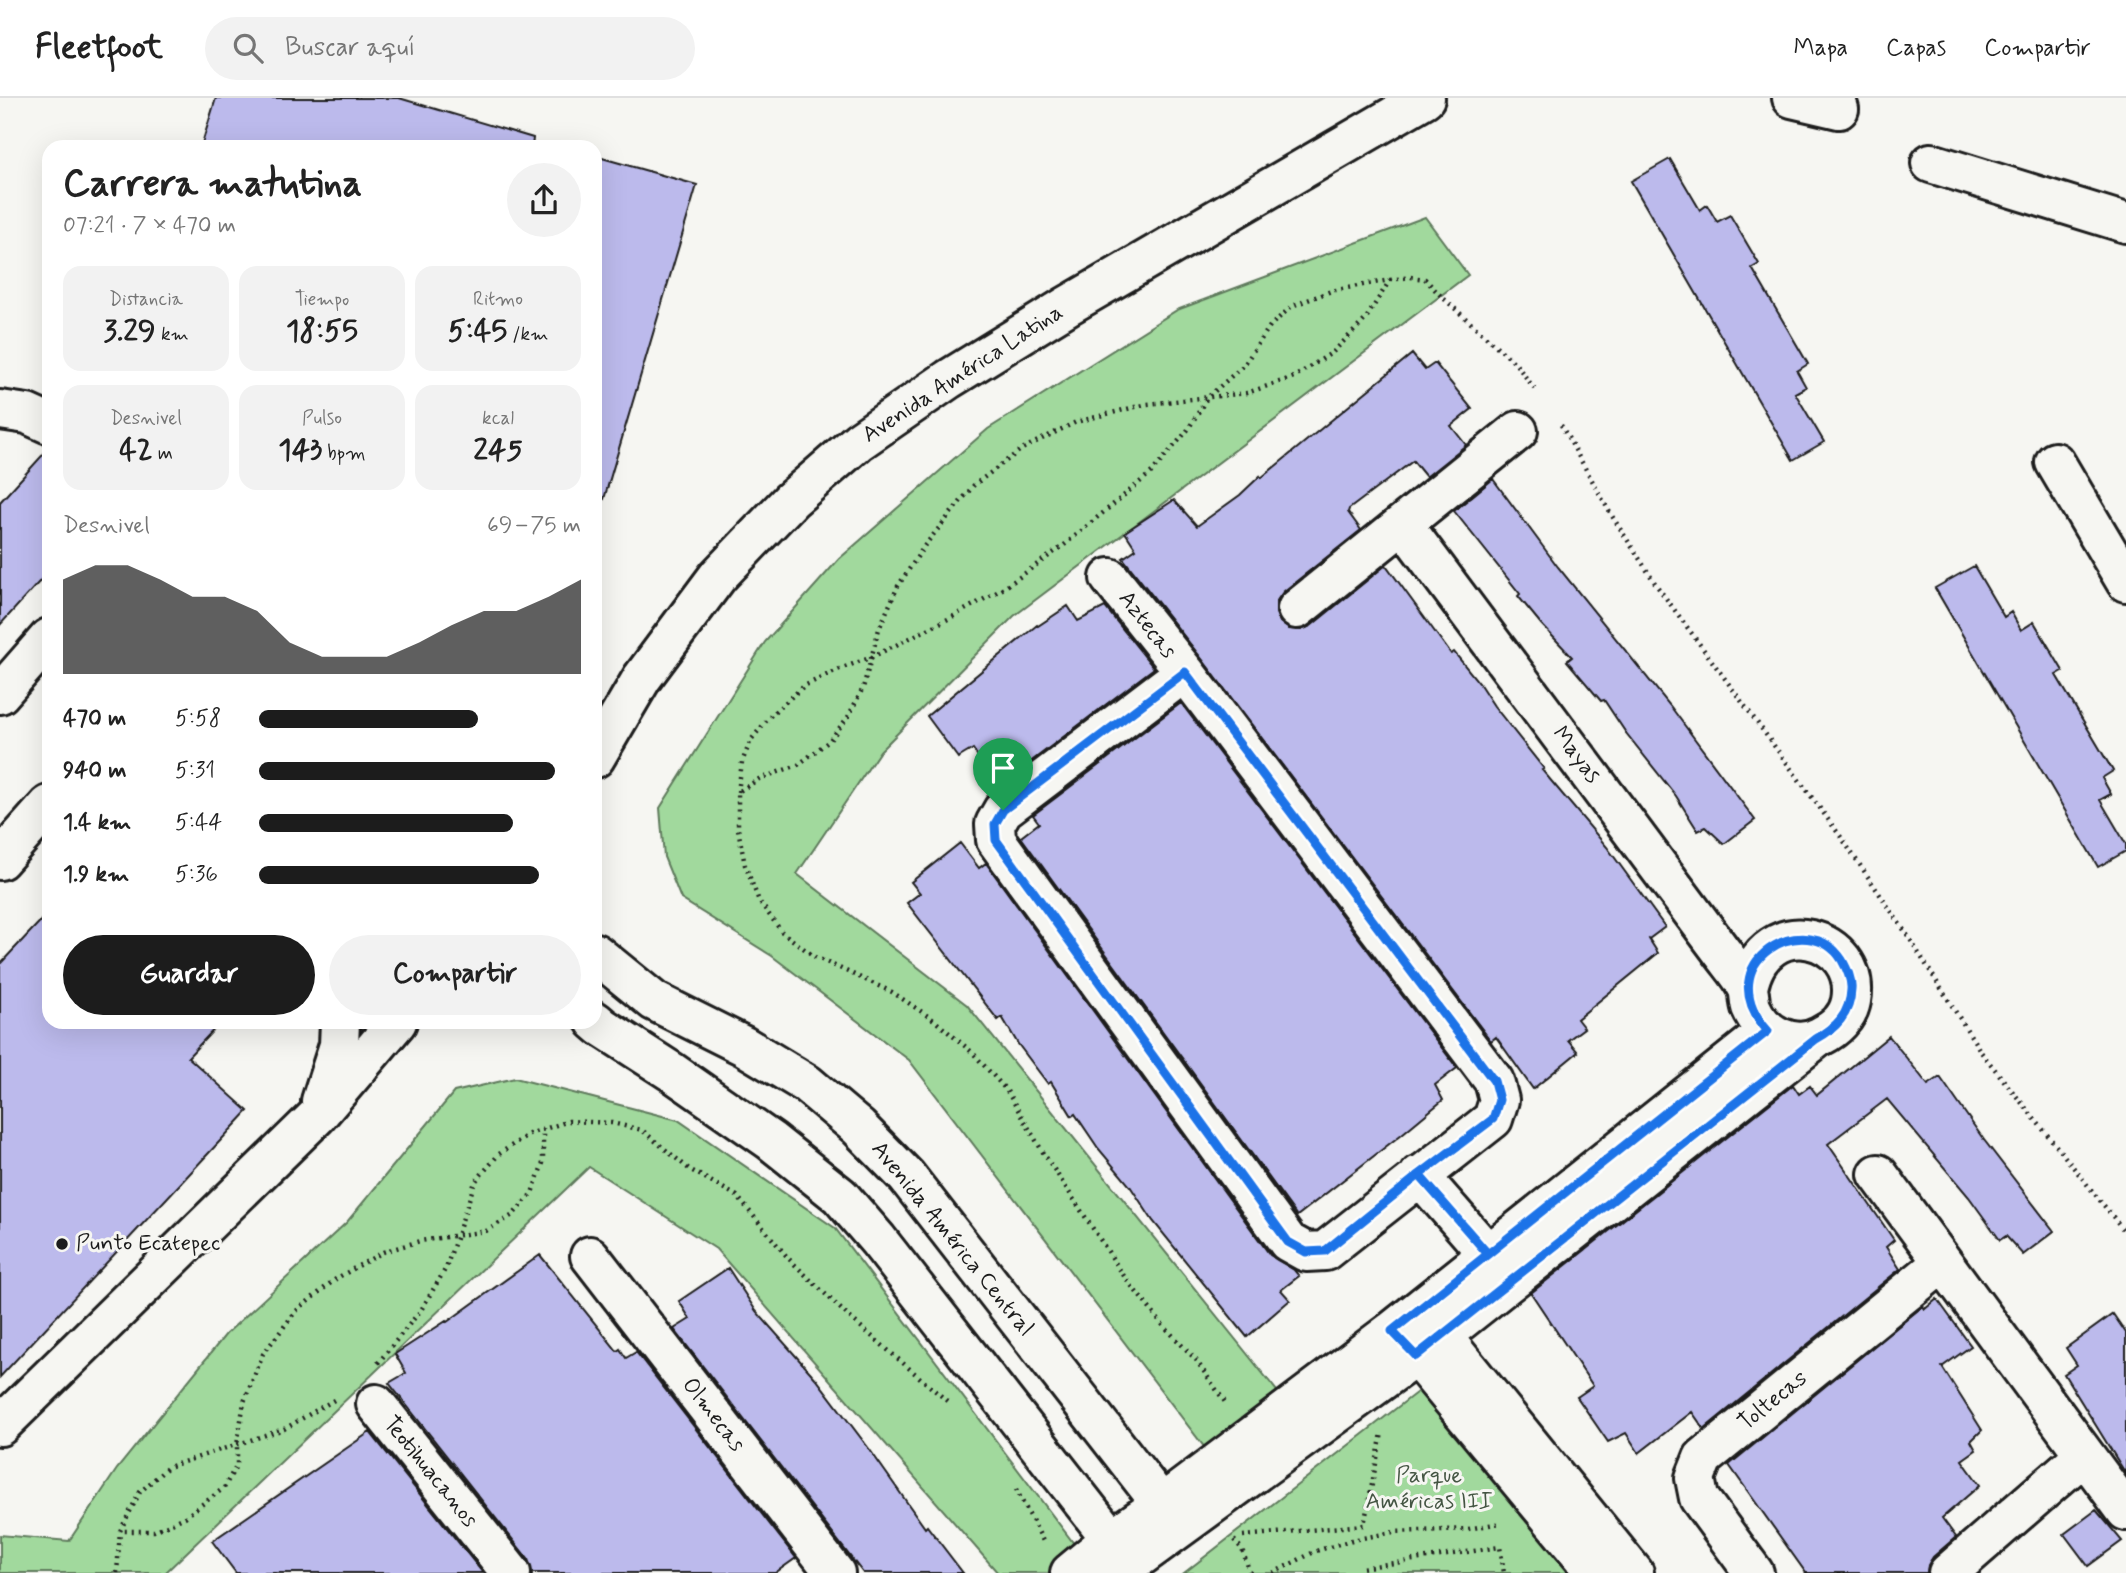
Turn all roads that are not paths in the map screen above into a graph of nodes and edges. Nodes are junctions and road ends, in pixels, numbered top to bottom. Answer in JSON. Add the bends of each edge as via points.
{"nodes":[{"id":1,"x":1425,"y":98,"type":"edge"},
{"id":2,"x":1792,"y":98,"type":"edge"},
{"id":3,"x":1832,"y":98,"type":"edge"},
{"id":4,"x":1931,"y":163,"type":"dead end"},
{"id":5,"x":2126,"y":223,"type":"edge"},
{"id":6,"x":0,"y":410,"type":"edge"},
{"id":7,"x":42,"y":421,"type":"edge"},
{"id":8,"x":1518,"y":431,"type":"dead end"},
{"id":9,"x":2055,"y":463,"type":"dead end"},
{"id":10,"x":1403,"y":524,"type":"junction"},
{"id":11,"x":1110,"y":578,"type":"dead end"},
{"id":12,"x":2126,"y":582,"type":"edge"},
{"id":13,"x":1297,"y":609,"type":"dead end"},
{"id":14,"x":42,"y":646,"type":"edge"},
{"id":15,"x":1185,"y":672,"type":"junction"},
{"id":16,"x":0,"y":694,"type":"edge"},
{"id":17,"x":602,"y":746,"type":"edge"},
{"id":18,"x":42,"y":813,"type":"edge"},
{"id":19,"x":0,"y":860,"type":"edge"},
{"id":20,"x":602,"y":959,"type":"edge"},
{"id":21,"x":1748,"y":988,"type":"junction"},
{"id":22,"x":602,"y":1028,"type":"edge"},
{"id":23,"x":340,"y":1029,"type":"edge"},
{"id":24,"x":391,"y":1029,"type":"edge"},
{"id":25,"x":1768,"y":1031,"type":"junction"},
{"id":26,"x":1816,"y":1039,"type":"junction"},
{"id":27,"x":317,"y":1116,"type":"junction"},
{"id":28,"x":1878,"y":1174,"type":"dead end"},
{"id":29,"x":1419,"y":1175,"type":"junction"},
{"id":30,"x":1488,"y":1254,"type":"junction"},
{"id":31,"x":590,"y":1256,"type":"dead end"},
{"id":32,"x":1942,"y":1263,"type":"junction"},
{"id":33,"x":1412,"y":1341,"type":"junction"},
{"id":34,"x":376,"y":1404,"type":"dead end"},
{"id":35,"x":0,"y":1426,"type":"edge"},
{"id":36,"x":2084,"y":1455,"type":"junction"},
{"id":37,"x":2126,"y":1511,"type":"edge"},
{"id":38,"x":1171,"y":1516,"type":"junction"},
{"id":39,"x":1120,"y":1558,"type":"edge"},
{"id":40,"x":1749,"y":1572,"type":"edge"},
{"id":41,"x":511,"y":1573,"type":"edge"},
{"id":42,"x":835,"y":1573,"type":"edge"},
{"id":43,"x":1070,"y":1573,"type":"edge"},
{"id":44,"x":1596,"y":1573,"type":"edge"},
{"id":45,"x":1634,"y":1573,"type":"edge"},
{"id":46,"x":1948,"y":1573,"type":"edge"}],
"edges":[{"from":1,"to":17,"type":"street","name":"Avenida América Latina","via":[[1067,306],[859,441],[791,500],[718,576],[642,678]]},
{"from":2,"to":3,"type":"street","via":[[1839,109]]},
{"from":4,"to":5,"type":"street"},
{"from":6,"to":7,"type":"street"},
{"from":8,"to":10,"type":"street"},
{"from":9,"to":12,"type":"street"},
{"from":10,"to":13,"type":"street"},
{"from":10,"to":21,"type":"street","name":"Mayas"},
{"from":11,"to":15,"type":"street","name":"Aztecas"},
{"from":14,"to":16,"type":"street"},
{"from":15,"to":29,"type":"street","name":"Aztecas","via":[[1494,1081],[1499,1100],[1493,1119]]},
{"from":15,"to":29,"type":"street","name":"Aztecas","via":[[1003,810],[995,824],[996,840],[1288,1242],[1306,1252],[1325,1251]]},
{"from":18,"to":19,"type":"street"},
{"from":20,"to":38,"type":"street","name":"Avenida América Central","via":[[654,1001],[807,1084],[858,1127],[907,1177]]},
{"from":21,"to":25,"type":"street","via":[[1750,1004]]},
{"from":21,"to":26,"type":"street","via":[[1760,956],[1774,945],[1790,939],[1824,944],[1838,955],[1852,986],[1843,1019]]},
{"from":22,"to":39,"type":"street","via":[[771,1141],[840,1196]]},
{"from":23,"to":27,"type":"street"},
{"from":24,"to":27,"type":"street"},
{"from":25,"to":26,"type":"street","via":[[1790,1041]]},
{"from":25,"to":30,"type":"street"},
{"from":26,"to":33,"type":"street"},
{"from":27,"to":35,"type":"street"},
{"from":28,"to":32,"type":"street"},
{"from":29,"to":30,"type":"street"},
{"from":30,"to":33,"type":"street"},
{"from":31,"to":42,"type":"street","name":"Olmecas"},
{"from":32,"to":36,"type":"street"},
{"from":32,"to":40,"type":"street","name":"Toltecas","via":[[1703,1458],[1695,1478],[1699,1499]]},
{"from":33,"to":38,"type":"street"},
{"from":33,"to":44,"type":"street"},
{"from":33,"to":45,"type":"street"},
{"from":34,"to":41,"type":"street","name":"Teotihuacanos"},
{"from":36,"to":37,"type":"street"},
{"from":36,"to":46,"type":"street"},
{"from":38,"to":39,"type":"street"},
{"from":39,"to":43,"type":"street"}]}
